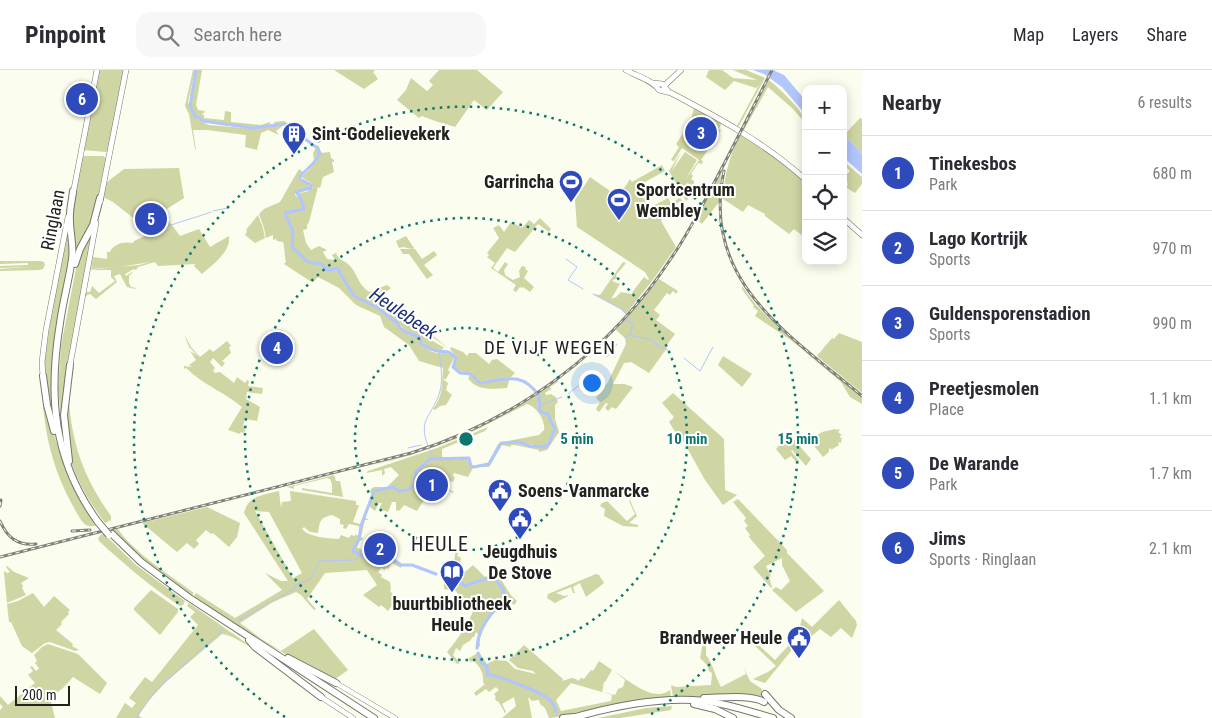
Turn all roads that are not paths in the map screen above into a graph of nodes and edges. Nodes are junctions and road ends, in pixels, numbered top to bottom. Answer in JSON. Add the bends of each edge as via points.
{"nodes":[{"id":1,"x":97,"y":70,"type":"edge"},
{"id":2,"x":126,"y":70,"type":"edge"},
{"id":3,"x":626,"y":70,"type":"edge"},
{"id":4,"x":680,"y":70,"type":"edge"},
{"id":5,"x":633,"y":72,"type":"edge"},
{"id":6,"x":661,"y":86,"type":"junction"},
{"id":7,"x":802,"y":177,"type":"edge"},
{"id":8,"x":73,"y":191,"type":"junction"},
{"id":9,"x":100,"y":198,"type":"junction"},
{"id":10,"x":845,"y":220,"type":"edge"},
{"id":11,"x":862,"y":235,"type":"edge"},
{"id":12,"x":72,"y":267,"type":"junction"},
{"id":13,"x":70,"y":365,"type":"joint"},
{"id":14,"x":43,"y":376,"type":"joint"},
{"id":15,"x":66,"y":458,"type":"junction"},
{"id":16,"x":250,"y":639,"type":"junction"},
{"id":17,"x":336,"y":683,"type":"joint"},
{"id":18,"x":321,"y":697,"type":"joint"},
{"id":19,"x":678,"y":700,"type":"junction"},
{"id":20,"x":690,"y":703,"type":"junction"},
{"id":21,"x":575,"y":717,"type":"edge"},
{"id":22,"x":353,"y":718,"type":"edge"},
{"id":23,"x":368,"y":718,"type":"edge"},
{"id":24,"x":374,"y":718,"type":"edge"},
{"id":25,"x":395,"y":718,"type":"edge"},
{"id":26,"x":562,"y":718,"type":"edge"},
{"id":27,"x":587,"y":718,"type":"edge"},
{"id":28,"x":734,"y":718,"type":"edge"},
{"id":29,"x":762,"y":718,"type":"edge"},
{"id":30,"x":773,"y":718,"type":"edge"},
{"id":31,"x":791,"y":718,"type":"edge"}],
"edges":[{"from":1,"to":8,"type":"main road","name":"Ringlaan"},
{"from":2,"to":9,"type":"main road"},
{"from":3,"to":5,"type":"main road"},
{"from":4,"to":6,"type":"main road"},
{"from":4,"to":6,"type":"main road"},
{"from":5,"to":6,"type":"main road"},
{"from":6,"to":7,"type":"main road","via":[[759,142]]},
{"from":8,"to":12,"type":"highway","via":[[70,222]]},
{"from":8,"to":14,"type":"main road","name":"Ringlaan","via":[[46,330]]},
{"from":9,"to":12,"type":"highway","via":[[93,224]]},
{"from":9,"to":13,"type":"main road"},
{"from":10,"to":11,"type":"main road"},
{"from":12,"to":15,"type":"highway","via":[[56,344],[54,374],[54,410]]},
{"from":13,"to":15,"type":"highway","via":[[64,415]]},
{"from":14,"to":15,"type":"highway","via":[[56,438]]},
{"from":15,"to":16,"type":"highway","bridge":true,"via":[[82,498],[139,564]]},
{"from":16,"to":17,"type":"highway"},
{"from":16,"to":18,"type":"highway"},
{"from":16,"to":23,"type":"highway"},
{"from":16,"to":24,"type":"highway"},
{"from":17,"to":25,"type":"main road"},
{"from":18,"to":22,"type":"main road"},
{"from":19,"to":21,"type":"highway","via":[[645,702]]},
{"from":19,"to":30,"type":"highway","via":[[720,704]]},
{"from":19,"to":31,"type":"highway","via":[[741,697],[765,700]]},
{"from":20,"to":27,"type":"highway","via":[[647,705]]},
{"from":20,"to":28,"type":"highway"},
{"from":20,"to":29,"type":"highway","via":[[718,706]]},
{"from":21,"to":26,"type":"highway"}]}
